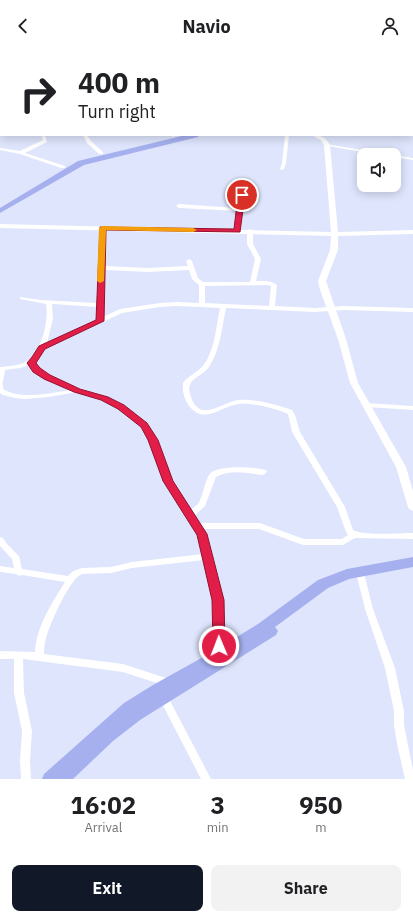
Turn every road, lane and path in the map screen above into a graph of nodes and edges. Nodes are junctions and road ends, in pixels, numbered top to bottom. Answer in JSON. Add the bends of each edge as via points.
{"nodes":[{"id":1,"x":43,"y":136,"type":"edge"},
{"id":2,"x":86,"y":136,"type":"edge"},
{"id":3,"x":174,"y":136,"type":"edge"},
{"id":4,"x":191,"y":136,"type":"edge"},
{"id":5,"x":287,"y":136,"type":"edge"},
{"id":6,"x":319,"y":136,"type":"edge"},
{"id":7,"x":327,"y":145,"type":"junction"},
{"id":8,"x":0,"y":149,"type":"edge"},
{"id":9,"x":357,"y":150,"type":"edge"},
{"id":10,"x":21,"y":153,"type":"junction"},
{"id":11,"x":101,"y":153,"type":"junction"},
{"id":12,"x":401,"y":157,"type":"edge"},
{"id":13,"x":413,"y":159,"type":"edge"},
{"id":14,"x":63,"y":167,"type":"junction"},
{"id":15,"x":282,"y":169,"type":"dead end"},
{"id":16,"x":242,"y":195,"type":"dead end"},
{"id":17,"x":0,"y":206,"type":"edge"},
{"id":18,"x":179,"y":206,"type":"dead end"},
{"id":19,"x":240,"y":210,"type":"junction"},
{"id":20,"x":0,"y":211,"type":"edge"},
{"id":21,"x":0,"y":226,"type":"edge"},
{"id":22,"x":102,"y":228,"type":"junction"},
{"id":23,"x":237,"y":231,"type":"junction"},
{"id":24,"x":250,"y":231,"type":"junction"},
{"id":25,"x":413,"y":232,"type":"edge"},
{"id":26,"x":335,"y":234,"type":"junction"},
{"id":27,"x":188,"y":261,"type":"dead end"},
{"id":28,"x":101,"y":268,"type":"junction"},
{"id":29,"x":191,"y":268,"type":"junction"},
{"id":30,"x":253,"y":283,"type":"junction"},
{"id":31,"x":202,"y":284,"type":"junction"},
{"id":32,"x":22,"y":298,"type":"dead end"},
{"id":33,"x":49,"y":302,"type":"junction"},
{"id":34,"x":100,"y":305,"type":"junction"},
{"id":35,"x":202,"y":305,"type":"junction"},
{"id":36,"x":223,"y":306,"type":"junction"},
{"id":37,"x":272,"y":308,"type":"junction"},
{"id":38,"x":331,"y":309,"type":"junction"},
{"id":39,"x":413,"y":310,"type":"edge"},
{"id":40,"x":100,"y":321,"type":"junction"},
{"id":41,"x":42,"y":347,"type":"junction"},
{"id":42,"x":31,"y":363,"type":"junction"},
{"id":43,"x":1,"y":369,"type":"edge"},
{"id":44,"x":0,"y":384,"type":"edge"},
{"id":45,"x":77,"y":390,"type":"junction"},
{"id":46,"x":367,"y":405,"type":"junction"},
{"id":47,"x":413,"y":408,"type":"edge"},
{"id":48,"x":263,"y":472,"type":"dead end"},
{"id":49,"x":413,"y":507,"type":"edge"},
{"id":50,"x":190,"y":515,"type":"junction"},
{"id":51,"x":197,"y":526,"type":"junction"},
{"id":52,"x":354,"y":535,"type":"junction"},
{"id":53,"x":413,"y":536,"type":"edge"},
{"id":54,"x":0,"y":540,"type":"edge"},
{"id":55,"x":208,"y":557,"type":"junction"},
{"id":56,"x":413,"y":562,"type":"edge"},
{"id":57,"x":413,"y":568,"type":"edge"},
{"id":58,"x":0,"y":570,"type":"edge"},
{"id":59,"x":19,"y":573,"type":"junction"},
{"id":60,"x":361,"y":577,"type":"junction"},
{"id":61,"x":71,"y":578,"type":"junction"},
{"id":62,"x":0,"y":655,"type":"edge"},
{"id":63,"x":18,"y":655,"type":"junction"},
{"id":64,"x":219,"y":655,"type":"junction"},
{"id":65,"x":40,"y":657,"type":"junction"},
{"id":66,"x":164,"y":689,"type":"junction"},
{"id":67,"x":26,"y":779,"type":"edge"},
{"id":68,"x":50,"y":779,"type":"edge"},
{"id":69,"x":62,"y":779,"type":"edge"},
{"id":70,"x":206,"y":779,"type":"edge"},
{"id":71,"x":410,"y":779,"type":"edge"}],
"edges":[{"from":1,"to":10,"type":"street","via":[[45,141]]},
{"from":2,"to":11,"type":"street"},
{"from":3,"to":11,"type":"main road"},
{"from":4,"to":20,"type":"main road","via":[[81,163]]},
{"from":5,"to":15,"type":"street"},
{"from":6,"to":7,"type":"street"},
{"from":7,"to":9,"type":"street"},
{"from":7,"to":26,"type":"street"},
{"from":8,"to":10,"type":"street"},
{"from":10,"to":14,"type":"street"},
{"from":11,"to":14,"type":"main road"},
{"from":12,"to":13,"type":"street"},
{"from":14,"to":17,"type":"main road"},
{"from":16,"to":19,"type":"street"},
{"from":18,"to":19,"type":"street"},
{"from":19,"to":23,"type":"street"},
{"from":21,"to":22,"type":"street"},
{"from":22,"to":23,"type":"street"},
{"from":22,"to":28,"type":"street"},
{"from":23,"to":24,"type":"street"},
{"from":24,"to":26,"type":"street"},
{"from":24,"to":30,"type":"street","via":[[250,244],[258,259]]},
{"from":25,"to":26,"type":"street"},
{"from":26,"to":38,"type":"street","via":[[334,250],[322,281]]},
{"from":27,"to":29,"type":"street"},
{"from":28,"to":29,"type":"street"},
{"from":28,"to":34,"type":"street"},
{"from":29,"to":31,"type":"street","via":[[195,279]]},
{"from":30,"to":31,"type":"street"},
{"from":30,"to":37,"type":"street","via":[[274,285]]},
{"from":31,"to":35,"type":"street"},
{"from":32,"to":33,"type":"street"},
{"from":33,"to":34,"type":"street"},
{"from":33,"to":41,"type":"street","via":[[49,324]]},
{"from":34,"to":40,"type":"street"},
{"from":35,"to":36,"type":"street"},
{"from":35,"to":40,"type":"street","via":[[176,304],[126,309]]},
{"from":36,"to":37,"type":"street"},
{"from":36,"to":52,"type":"street","via":[[210,359],[205,367],[186,383],[188,400],[200,413],[210,413],[242,402],[290,412],[296,432],[341,507],[350,532]]},
{"from":37,"to":38,"type":"street"},
{"from":38,"to":39,"type":"street"},
{"from":38,"to":46,"type":"street","via":[[342,339],[350,373]]},
{"from":40,"to":41,"type":"street"},
{"from":41,"to":42,"type":"street"},
{"from":42,"to":43,"type":"street"},
{"from":42,"to":45,"type":"street","via":[[47,377]]},
{"from":43,"to":44,"type":"street"},
{"from":44,"to":45,"type":"street","via":[[0,390],[7,395],[31,397]]},
{"from":45,"to":50,"type":"street","via":[[104,398],[121,407],[144,425],[153,440],[168,481]]},
{"from":46,"to":47,"type":"street"},
{"from":46,"to":49,"type":"street","via":[[401,467]]},
{"from":48,"to":50,"type":"street","via":[[216,473],[201,506]]},
{"from":50,"to":51,"type":"street"},
{"from":51,"to":52,"type":"street","via":[[260,526],[303,542],[343,542]]},
{"from":51,"to":55,"type":"street","via":[[202,534]]},
{"from":52,"to":53,"type":"street"},
{"from":54,"to":59,"type":"street","via":[[16,558]]},
{"from":55,"to":61,"type":"street","via":[[132,565],[111,570],[82,571]]},
{"from":55,"to":64,"type":"street","via":[[218,600]]},
{"from":56,"to":64,"type":"main road","via":[[370,569],[333,579]]},
{"from":57,"to":60,"type":"main road"},
{"from":58,"to":59,"type":"street"},
{"from":59,"to":61,"type":"street"},
{"from":60,"to":66,"type":"main road","via":[[328,589],[268,634],[223,662]]},
{"from":60,"to":71,"type":"street","via":[[369,609],[390,668]]},
{"from":61,"to":65,"type":"street","via":[[41,639]]},
{"from":62,"to":63,"type":"street"},
{"from":63,"to":65,"type":"street"},
{"from":63,"to":67,"type":"street","via":[[19,693],[27,731]]},
{"from":64,"to":66,"type":"main road"},
{"from":65,"to":66,"type":"street","via":[[123,668]]},
{"from":66,"to":68,"type":"main road","via":[[129,708]]},
{"from":66,"to":69,"type":"main road"},
{"from":66,"to":70,"type":"street"}]}
